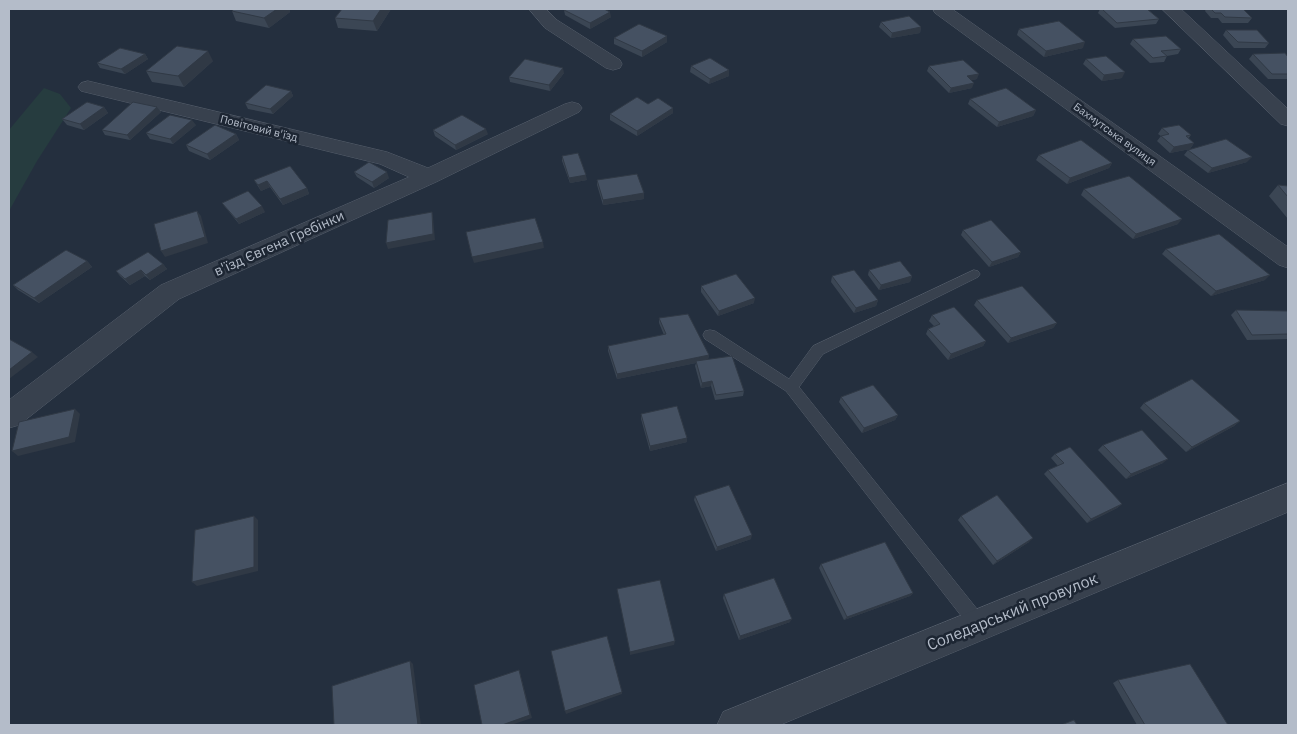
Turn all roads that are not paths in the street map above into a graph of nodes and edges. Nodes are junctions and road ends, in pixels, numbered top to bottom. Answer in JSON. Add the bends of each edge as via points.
{"nodes":[{"id":1,"x":537,"y":9,"type":"edge"},
{"id":2,"x":941,"y":9,"type":"edge"},
{"id":3,"x":1171,"y":9,"type":"edge"},
{"id":4,"x":613,"y":64,"type":"dead end"},
{"id":5,"x":88,"y":87,"type":"dead end"},
{"id":6,"x":572,"y":108,"type":"dead end"},
{"id":7,"x":1288,"y":120,"type":"edge"},
{"id":8,"x":428,"y":177,"type":"junction"},
{"id":9,"x":1288,"y":259,"type":"edge"},
{"id":10,"x":974,"y":274,"type":"dead end"},
{"id":11,"x":710,"y":335,"type":"dead end"},
{"id":12,"x":791,"y":387,"type":"junction"},
{"id":13,"x":9,"y":416,"type":"edge"},
{"id":14,"x":1288,"y":497,"type":"edge"},
{"id":15,"x":979,"y":625,"type":"junction"},
{"id":16,"x":736,"y":725,"type":"edge"}],
"edges":[{"from":1,"to":4,"type":"street","via":[[551,24]]},
{"from":2,"to":9,"type":"street","name":"Бахмутська вулиця"},
{"from":3,"to":7,"type":"street"},
{"from":5,"to":8,"type":"street","name":"Повітовий в'їзд","via":[[387,159]]},
{"from":6,"to":8,"type":"street","name":"в'їзд Євгена Гребінки"},
{"from":8,"to":13,"type":"street","name":"в'їзд Євгена Гребінки","via":[[170,292]]},
{"from":10,"to":12,"type":"lane","via":[[818,350]]},
{"from":11,"to":12,"type":"lane"},
{"from":12,"to":15,"type":"lane"},
{"from":14,"to":15,"type":"street","name":"Соледарський провулок"},
{"from":15,"to":16,"type":"street","name":"Соледарський провулок"}]}
